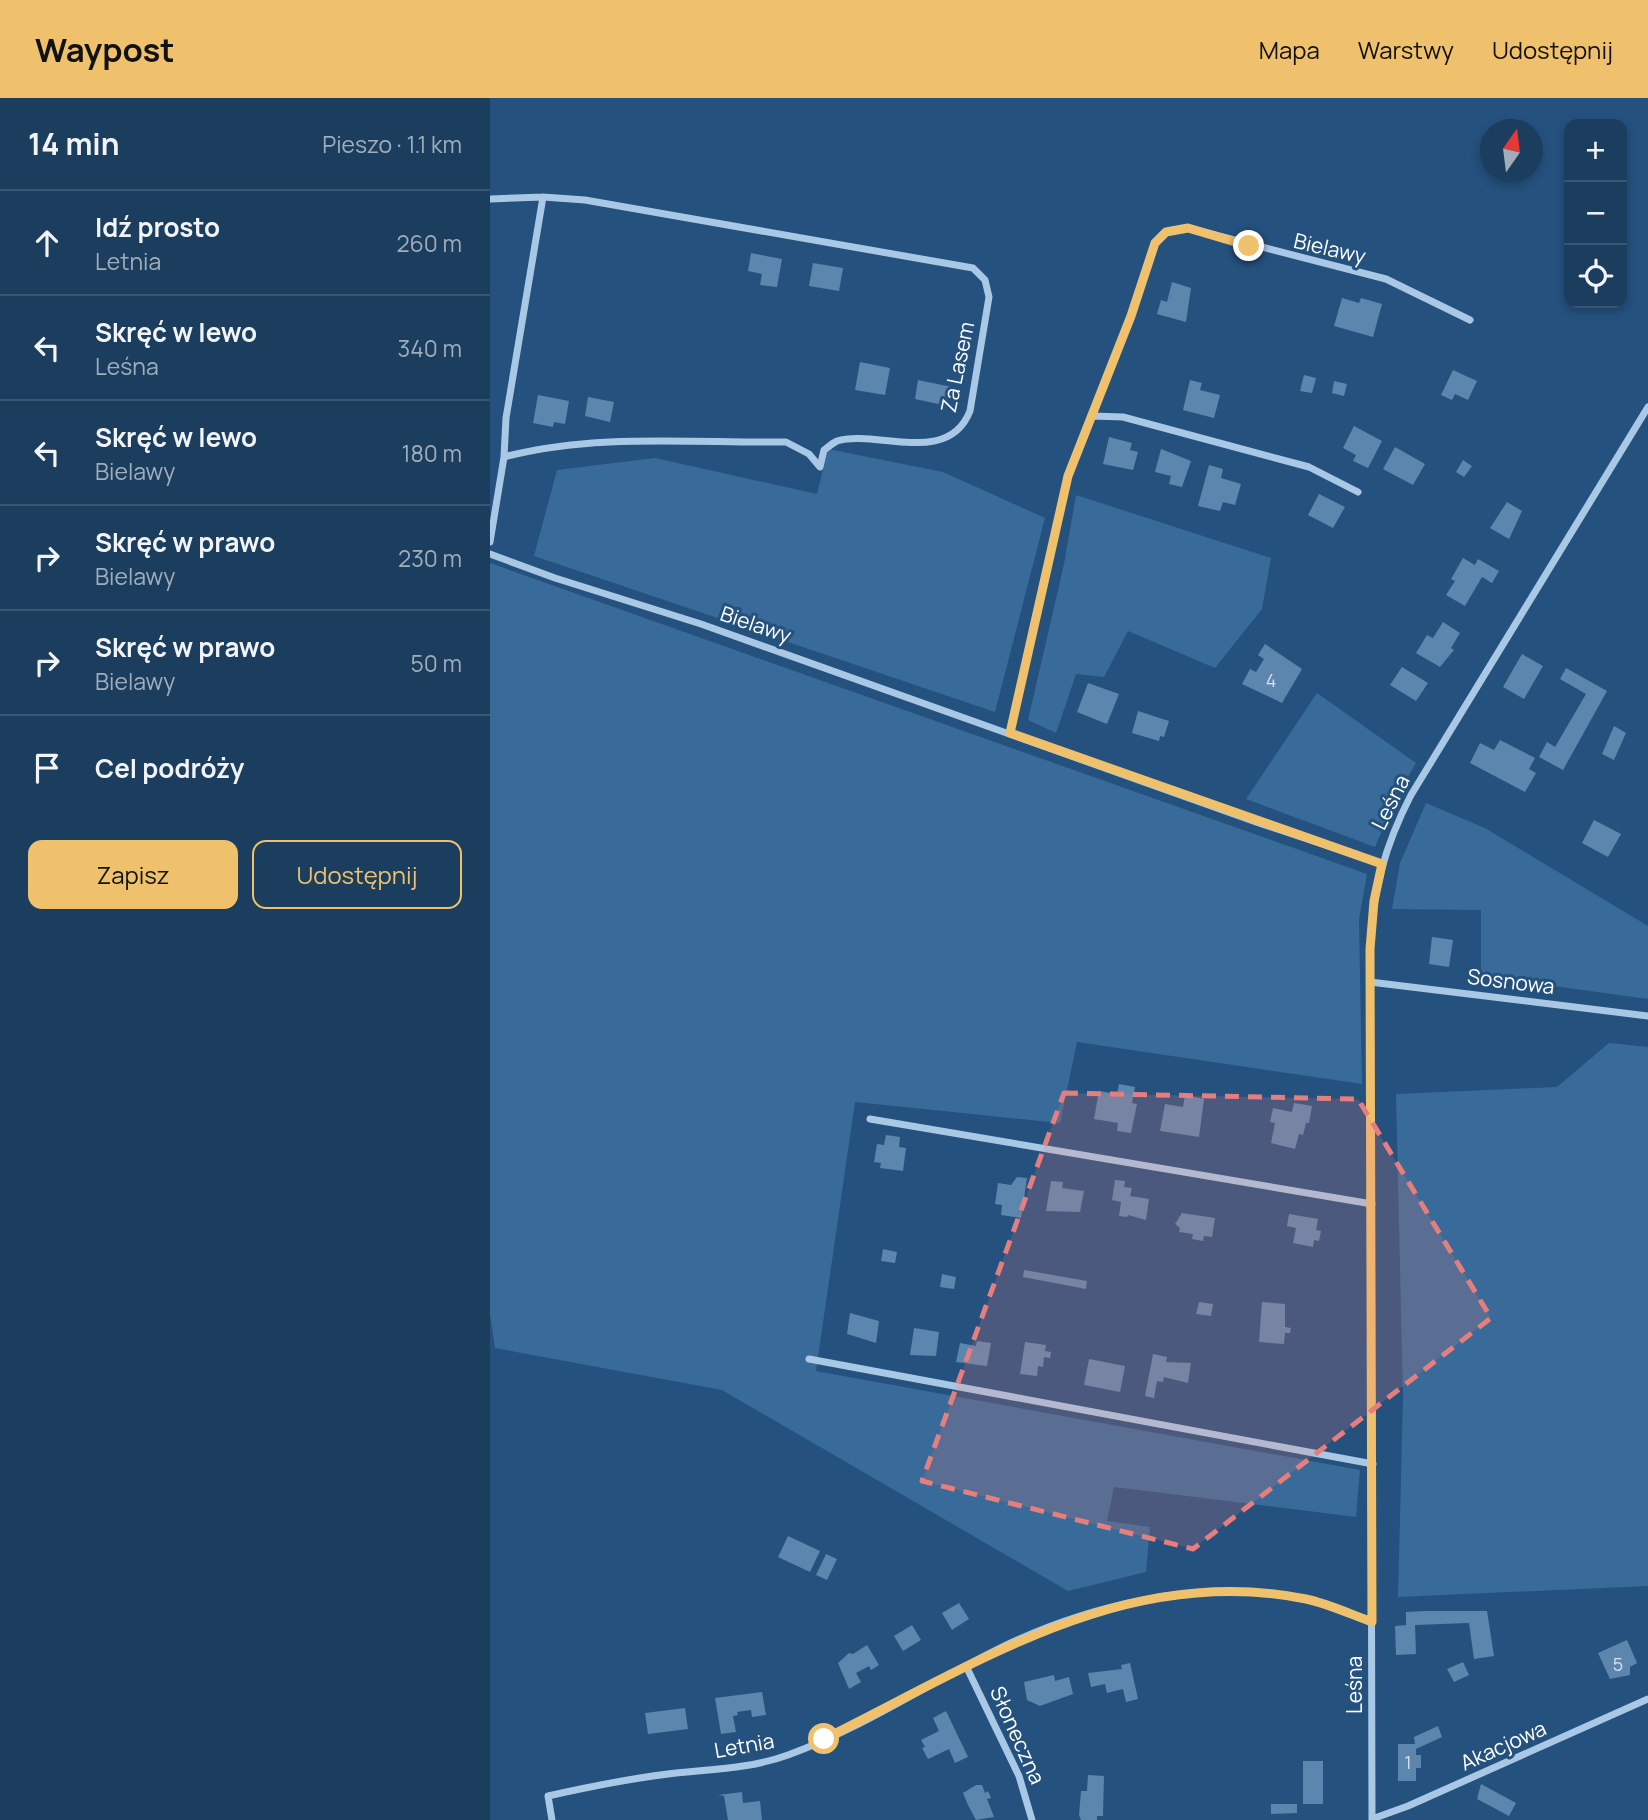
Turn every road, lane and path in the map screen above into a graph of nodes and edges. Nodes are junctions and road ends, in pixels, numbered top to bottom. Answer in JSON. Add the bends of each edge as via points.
{"nodes":[{"id":1,"x":543,"y":197,"type":"junction"},
{"id":2,"x":490,"y":199,"type":"edge"},
{"id":3,"x":1470,"y":320,"type":"dead end"},
{"id":4,"x":1648,"y":407,"type":"edge"},
{"id":5,"x":1092,"y":416,"type":"junction"},
{"id":6,"x":504,"y":457,"type":"junction"},
{"id":7,"x":1357,"y":492,"type":"dead end"},
{"id":8,"x":490,"y":542,"type":"edge"},
{"id":9,"x":490,"y":554,"type":"edge"},
{"id":10,"x":1010,"y":733,"type":"junction"},
{"id":11,"x":1382,"y":864,"type":"junction"},
{"id":12,"x":1370,"y":982,"type":"junction"},
{"id":13,"x":1648,"y":1016,"type":"edge"},
{"id":14,"x":870,"y":1119,"type":"dead end"},
{"id":15,"x":1372,"y":1204,"type":"junction"},
{"id":16,"x":809,"y":1359,"type":"dead end"},
{"id":17,"x":1373,"y":1464,"type":"junction"},
{"id":18,"x":1372,"y":1622,"type":"junction"},
{"id":19,"x":967,"y":1666,"type":"junction"},
{"id":20,"x":1648,"y":1699,"type":"edge"},
{"id":21,"x":552,"y":1820,"type":"edge"},
{"id":22,"x":1032,"y":1820,"type":"edge"},
{"id":23,"x":1372,"y":1820,"type":"edge"}],
"edges":[{"from":1,"to":2,"type":"street","name":"Za Lasem"},
{"from":1,"to":6,"type":"street","via":[[506,418]]},
{"from":1,"to":6,"type":"street","name":"Za Lasem","via":[[585,200],[968,266],[985,280],[988,305],[965,425],[936,440],[837,441],[824,450],[820,467],[809,454],[786,442],[600,443],[536,448]]},
{"from":3,"to":5,"type":"street","name":"Bielawy","via":[[1386,279],[1196,230],[1174,229],[1161,236],[1149,255]]},
{"from":4,"to":11,"type":"street","name":"Leśna","via":[[1411,795]]},
{"from":5,"to":7,"type":"street","via":[[1123,417],[1309,467]]},
{"from":5,"to":10,"type":"street","name":"Bielawy","via":[[1068,476]]},
{"from":6,"to":8,"type":"street"},
{"from":9,"to":10,"type":"street","name":"Bielawy"},
{"from":10,"to":11,"type":"street","name":"Bielawy"},
{"from":11,"to":12,"type":"street","name":"Leśna","via":[[1373,909]]},
{"from":12,"to":13,"type":"street","name":"Sosnowa"},
{"from":12,"to":15,"type":"street","name":"Leśna"},
{"from":14,"to":15,"type":"street"},
{"from":15,"to":17,"type":"street","name":"Leśna"},
{"from":16,"to":17,"type":"street"},
{"from":17,"to":18,"type":"street","name":"Leśna"},
{"from":18,"to":19,"type":"street","name":"Letnia","via":[[1293,1597],[1235,1592],[1176,1595],[1077,1618]]},
{"from":18,"to":23,"type":"street","name":"Leśna"},
{"from":19,"to":21,"type":"street","name":"Letnia","via":[[771,1761],[548,1796]]},
{"from":19,"to":22,"type":"street","name":"Słoneczna","via":[[1016,1769]]},
{"from":20,"to":23,"type":"street","name":"Akacjowa"}]}
